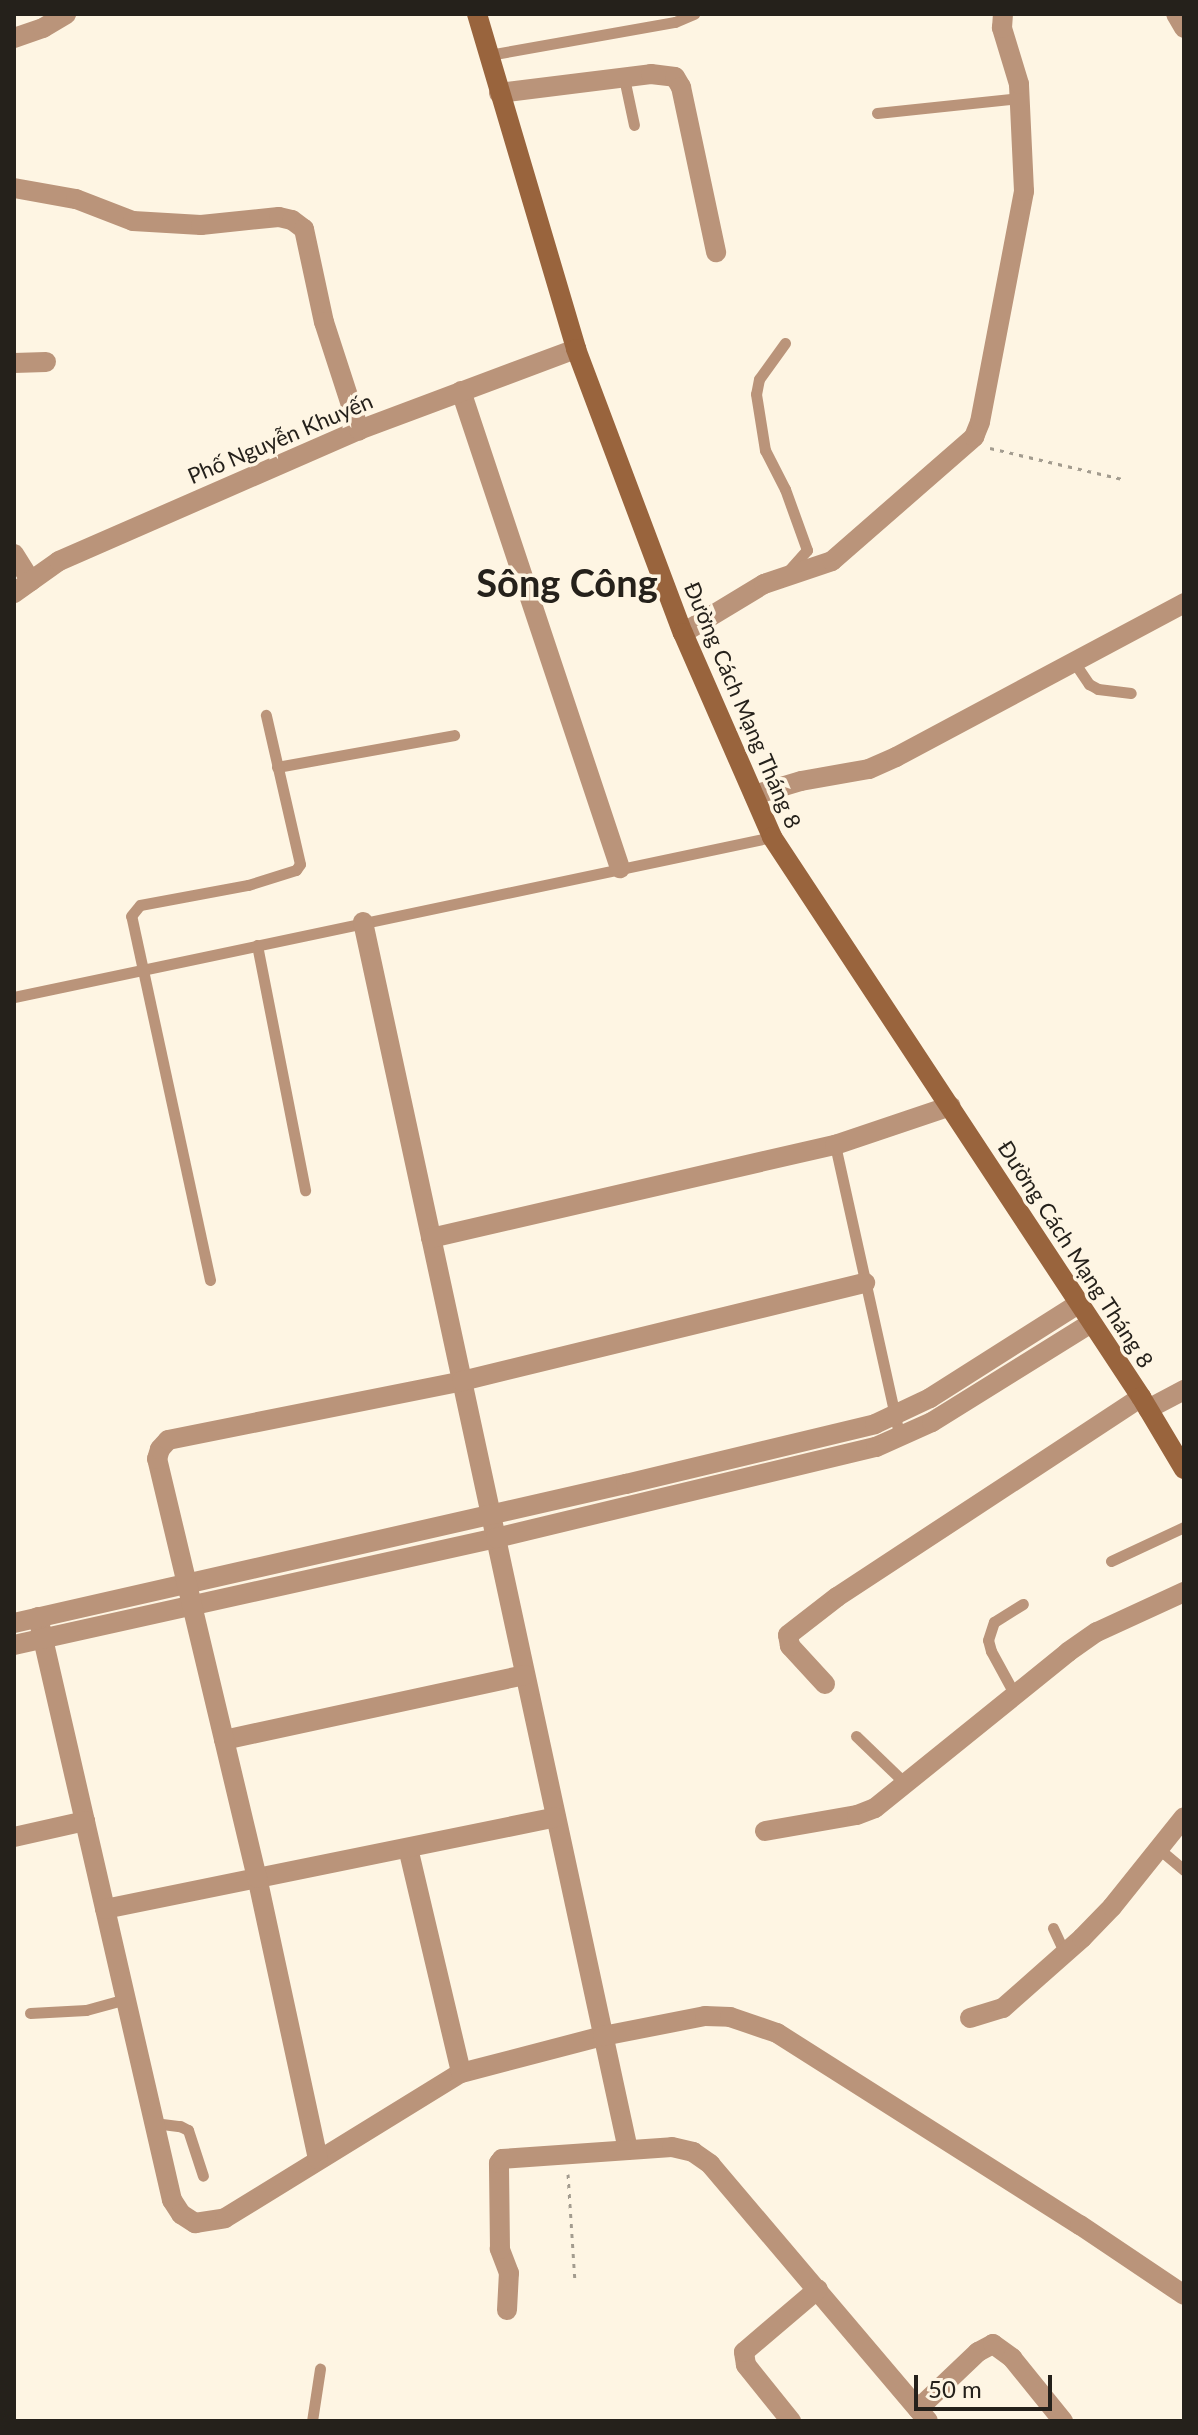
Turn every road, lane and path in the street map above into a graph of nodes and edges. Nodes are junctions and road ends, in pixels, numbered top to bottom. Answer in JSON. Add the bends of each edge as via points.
{"nodes":[{"id":1,"x":66,"y":14,"type":"edge"},
{"id":2,"x":477,"y":14,"type":"edge"},
{"id":3,"x":694,"y":14,"type":"edge"},
{"id":4,"x":1003,"y":14,"type":"edge"},
{"id":5,"x":1176,"y":14,"type":"edge"},
{"id":6,"x":1184,"y":28,"type":"edge"},
{"id":7,"x":14,"y":38,"type":"edge"},
{"id":8,"x":489,"y":55,"type":"junction"},
{"id":9,"x":624,"y":78,"type":"junction"},
{"id":10,"x":499,"y":93,"type":"junction"},
{"id":11,"x":1020,"y":98,"type":"junction"},
{"id":12,"x":877,"y":113,"type":"dead end"},
{"id":13,"x":634,"y":125,"type":"dead end"},
{"id":14,"x":14,"y":188,"type":"edge"},
{"id":15,"x":716,"y":252,"type":"dead end"},
{"id":16,"x":785,"y":343,"type":"dead end"},
{"id":17,"x":576,"y":349,"type":"junction"},
{"id":18,"x":46,"y":362,"type":"dead end"},
{"id":19,"x":14,"y":363,"type":"edge"},
{"id":20,"x":461,"y":391,"type":"junction"},
{"id":21,"x":359,"y":430,"type":"junction"},
{"id":22,"x":974,"y":437,"type":"junction"},
{"id":23,"x":1122,"y":479,"type":"dead end"},
{"id":24,"x":14,"y":554,"type":"edge"},
{"id":25,"x":782,"y":576,"type":"junction"},
{"id":26,"x":31,"y":581,"type":"junction"},
{"id":27,"x":14,"y":593,"type":"edge"},
{"id":28,"x":1184,"y":603,"type":"edge"},
{"id":29,"x":683,"y":633,"type":"junction"},
{"id":30,"x":1074,"y":662,"type":"junction"},
{"id":31,"x":1131,"y":693,"type":"dead end"},
{"id":32,"x":266,"y":715,"type":"dead end"},
{"id":33,"x":454,"y":735,"type":"dead end"},
{"id":34,"x":277,"y":767,"type":"junction"},
{"id":35,"x":754,"y":795,"type":"junction"},
{"id":36,"x":772,"y":837,"type":"junction"},
{"id":37,"x":620,"y":868,"type":"junction"},
{"id":38,"x":363,"y":922,"type":"junction"},
{"id":39,"x":257,"y":945,"type":"junction"},
{"id":40,"x":142,"y":969,"type":"junction"},
{"id":41,"x":14,"y":997,"type":"edge"},
{"id":42,"x":951,"y":1106,"type":"junction"},
{"id":43,"x":835,"y":1145,"type":"junction"},
{"id":44,"x":305,"y":1190,"type":"dead end"},
{"id":45,"x":431,"y":1238,"type":"junction"},
{"id":46,"x":210,"y":1280,"type":"dead end"},
{"id":47,"x":865,"y":1283,"type":"junction"},
{"id":48,"x":1078,"y":1304,"type":"junction"},
{"id":49,"x":1091,"y":1323,"type":"junction"},
{"id":50,"x":462,"y":1381,"type":"junction"},
{"id":51,"x":1184,"y":1390,"type":"edge"},
{"id":52,"x":1145,"y":1403,"type":"junction"},
{"id":53,"x":892,"y":1417,"type":"junction"},
{"id":54,"x":900,"y":1438,"type":"junction"},
{"id":55,"x":1184,"y":1469,"type":"edge"},
{"id":56,"x":626,"y":1484,"type":"junction"},
{"id":57,"x":631,"y":1506,"type":"junction"},
{"id":58,"x":491,"y":1515,"type":"junction"},
{"id":59,"x":1184,"y":1527,"type":"edge"},
{"id":60,"x":496,"y":1538,"type":"junction"},
{"id":61,"x":1111,"y":1561,"type":"dead end"},
{"id":62,"x":187,"y":1583,"type":"junction"},
{"id":63,"x":1184,"y":1592,"type":"edge"},
{"id":64,"x":1023,"y":1604,"type":"dead end"},
{"id":65,"x":193,"y":1606,"type":"junction"},
{"id":66,"x":38,"y":1617,"type":"junction"},
{"id":67,"x":14,"y":1623,"type":"edge"},
{"id":68,"x":43,"y":1639,"type":"junction"},
{"id":69,"x":14,"y":1645,"type":"edge"},
{"id":70,"x":525,"y":1675,"type":"junction"},
{"id":71,"x":825,"y":1684,"type":"dead end"},
{"id":72,"x":1015,"y":1695,"type":"junction"},
{"id":73,"x":856,"y":1736,"type":"dead end"},
{"id":74,"x":224,"y":1740,"type":"junction"},
{"id":75,"x":907,"y":1785,"type":"junction"},
{"id":76,"x":556,"y":1817,"type":"junction"},
{"id":77,"x":1184,"y":1817,"type":"edge"},
{"id":78,"x":85,"y":1821,"type":"junction"},
{"id":79,"x":765,"y":1831,"type":"dead end"},
{"id":80,"x":14,"y":1837,"type":"edge"},
{"id":81,"x":408,"y":1848,"type":"junction"},
{"id":82,"x":1159,"y":1849,"type":"junction"},
{"id":83,"x":1184,"y":1870,"type":"edge"},
{"id":84,"x":257,"y":1878,"type":"junction"},
{"id":85,"x":105,"y":1909,"type":"junction"},
{"id":86,"x":1053,"y":1928,"type":"dead end"},
{"id":87,"x":1065,"y":1954,"type":"junction"},
{"id":88,"x":126,"y":1999,"type":"junction"},
{"id":89,"x":30,"y":2013,"type":"dead end"},
{"id":90,"x":970,"y":2018,"type":"dead end"},
{"id":91,"x":603,"y":2036,"type":"junction"},
{"id":92,"x":461,"y":2073,"type":"junction"},
{"id":93,"x":154,"y":2123,"type":"junction"},
{"id":94,"x":628,"y":2150,"type":"junction"},
{"id":95,"x":567,"y":2154,"type":"junction"},
{"id":96,"x":318,"y":2159,"type":"junction"},
{"id":97,"x":203,"y":2176,"type":"dead end"},
{"id":98,"x":575,"y":2281,"type":"dead end"},
{"id":99,"x":818,"y":2289,"type":"junction"},
{"id":100,"x":1184,"y":2295,"type":"edge"},
{"id":101,"x":507,"y":2310,"type":"dead end"},
{"id":102,"x":320,"y":2369,"type":"dead end"},
{"id":103,"x":923,"y":2415,"type":"edge"},
{"id":104,"x":312,"y":2421,"type":"edge"},
{"id":105,"x":791,"y":2421,"type":"edge"},
{"id":106,"x":1063,"y":2421,"type":"edge"}],
"edges":[{"from":1,"to":7,"type":"street"},
{"from":2,"to":8,"type":"street","name":"Đường Cách Mạng Tháng 8"},
{"from":3,"to":8,"type":"lane","via":[[675,22]]},
{"from":4,"to":11,"type":"street"},
{"from":5,"to":6,"type":"street"},
{"from":8,"to":10,"type":"street","name":"Đường Cách Mạng Tháng 8"},
{"from":9,"to":10,"type":"street"},
{"from":9,"to":13,"type":"lane"},
{"from":9,"to":15,"type":"street","via":[[666,73],[681,87]]},
{"from":10,"to":17,"type":"street","name":"Đường Cách Mạng Tháng 8"},
{"from":11,"to":12,"type":"lane"},
{"from":11,"to":22,"type":"street","via":[[1024,191]]},
{"from":14,"to":21,"type":"street","via":[[76,199],[133,221],[201,225],[292,220],[304,229],[324,322]]},
{"from":16,"to":25,"type":"lane","via":[[759,379],[756,394],[765,450],[807,550]]},
{"from":17,"to":20,"type":"street","name":"Phố Nguyễn Khuyến"},
{"from":17,"to":29,"type":"street","name":"Đường Cách Mạng Tháng 8"},
{"from":18,"to":19,"type":"street"},
{"from":20,"to":21,"type":"street","name":"Phố Nguyễn Khuyến"},
{"from":20,"to":37,"type":"street"},
{"from":21,"to":26,"type":"street","name":"Phố Nguyễn Khuyến","via":[[59,561]]},
{"from":22,"to":23,"type":"path","via":[[1011,455]]},
{"from":22,"to":25,"type":"street","via":[[832,561]]},
{"from":24,"to":26,"type":"street"},
{"from":25,"to":29,"type":"street"},
{"from":26,"to":27,"type":"street","name":"Phố Nguyễn Khuyến"},
{"from":28,"to":30,"type":"street"},
{"from":29,"to":35,"type":"street","name":"Đường Cách Mạng Tháng 8"},
{"from":30,"to":31,"type":"lane","via":[[1098,689]]},
{"from":30,"to":35,"type":"street","via":[[869,769]]},
{"from":32,"to":34,"type":"lane"},
{"from":33,"to":34,"type":"lane"},
{"from":34,"to":40,"type":"lane","via":[[300,864],[296,870],[248,885],[140,905],[131,916]]},
{"from":35,"to":36,"type":"street","name":"Đường Cách Mạng Tháng 8"},
{"from":36,"to":37,"type":"lane"},
{"from":36,"to":42,"type":"street","name":"Đường Cách Mạng Tháng 8"},
{"from":37,"to":38,"type":"lane"},
{"from":38,"to":39,"type":"lane"},
{"from":38,"to":45,"type":"street"},
{"from":39,"to":40,"type":"lane"},
{"from":39,"to":44,"type":"lane"},
{"from":40,"to":41,"type":"lane"},
{"from":40,"to":46,"type":"lane"},
{"from":42,"to":43,"type":"street"},
{"from":42,"to":48,"type":"street","name":"Đường Cách Mạng Tháng 8"},
{"from":43,"to":45,"type":"street"},
{"from":43,"to":47,"type":"lane"},
{"from":45,"to":50,"type":"street"},
{"from":47,"to":50,"type":"street"},
{"from":47,"to":53,"type":"lane"},
{"from":48,"to":49,"type":"street","name":"Đường Cách Mạng Tháng 8"},
{"from":48,"to":53,"type":"street"},
{"from":49,"to":52,"type":"street","name":"Đường Cách Mạng Tháng 8"},
{"from":49,"to":54,"type":"street"},
{"from":50,"to":58,"type":"street"},
{"from":50,"to":62,"type":"street","via":[[168,1440],[157,1459]]},
{"from":51,"to":52,"type":"street"},
{"from":52,"to":55,"type":"street","name":"Đường Cách Mạng Tháng 8"},
{"from":52,"to":71,"type":"street","via":[[837,1597],[788,1635],[790,1646]]},
{"from":53,"to":54,"type":"lane"},
{"from":53,"to":56,"type":"street"},
{"from":54,"to":57,"type":"street"},
{"from":56,"to":57,"type":"street"},
{"from":56,"to":58,"type":"street"},
{"from":57,"to":60,"type":"street"},
{"from":58,"to":60,"type":"street"},
{"from":58,"to":62,"type":"street"},
{"from":59,"to":61,"type":"lane"},
{"from":60,"to":65,"type":"street"},
{"from":60,"to":70,"type":"street"},
{"from":62,"to":65,"type":"street"},
{"from":62,"to":66,"type":"street"},
{"from":63,"to":72,"type":"street","via":[[1097,1632]]},
{"from":64,"to":72,"type":"lane","via":[[994,1622],[988,1640]]},
{"from":65,"to":68,"type":"street"},
{"from":65,"to":74,"type":"street"},
{"from":66,"to":67,"type":"street"},
{"from":66,"to":68,"type":"street"},
{"from":68,"to":69,"type":"street"},
{"from":68,"to":78,"type":"street"},
{"from":70,"to":74,"type":"street"},
{"from":70,"to":76,"type":"street"},
{"from":72,"to":75,"type":"street"},
{"from":73,"to":75,"type":"lane"},
{"from":74,"to":84,"type":"street"},
{"from":75,"to":79,"type":"street","via":[[857,1815]]},
{"from":76,"to":81,"type":"street"},
{"from":76,"to":91,"type":"street"},
{"from":77,"to":82,"type":"street"},
{"from":78,"to":80,"type":"street"},
{"from":78,"to":85,"type":"street"},
{"from":81,"to":84,"type":"street"},
{"from":81,"to":92,"type":"street"},
{"from":82,"to":83,"type":"lane"},
{"from":82,"to":87,"type":"street"},
{"from":84,"to":85,"type":"street"},
{"from":84,"to":96,"type":"street"},
{"from":85,"to":88,"type":"street"},
{"from":86,"to":87,"type":"lane"},
{"from":87,"to":90,"type":"street","via":[[1003,2008]]},
{"from":88,"to":89,"type":"lane","via":[[86,2010]]},
{"from":88,"to":93,"type":"street"},
{"from":91,"to":92,"type":"street"},
{"from":91,"to":94,"type":"street"},
{"from":91,"to":100,"type":"street","via":[[705,2016],[748,2021],[777,2033]]},
{"from":92,"to":96,"type":"street"},
{"from":93,"to":96,"type":"street","via":[[172,2200],[195,2223],[225,2218]]},
{"from":93,"to":97,"type":"lane","via":[[188,2130]]},
{"from":94,"to":95,"type":"street"},
{"from":94,"to":99,"type":"street","via":[[672,2147],[693,2152],[710,2164]]},
{"from":95,"to":98,"type":"path"},
{"from":95,"to":101,"type":"street","via":[[508,2156],[499,2163],[500,2249],[509,2273]]},
{"from":99,"to":103,"type":"street"},
{"from":99,"to":105,"type":"street","via":[[744,2352],[746,2365]]},
{"from":102,"to":104,"type":"lane"},
{"from":103,"to":106,"type":"street","via":[[978,2352],[993,2344],[1012,2358]]}]}
